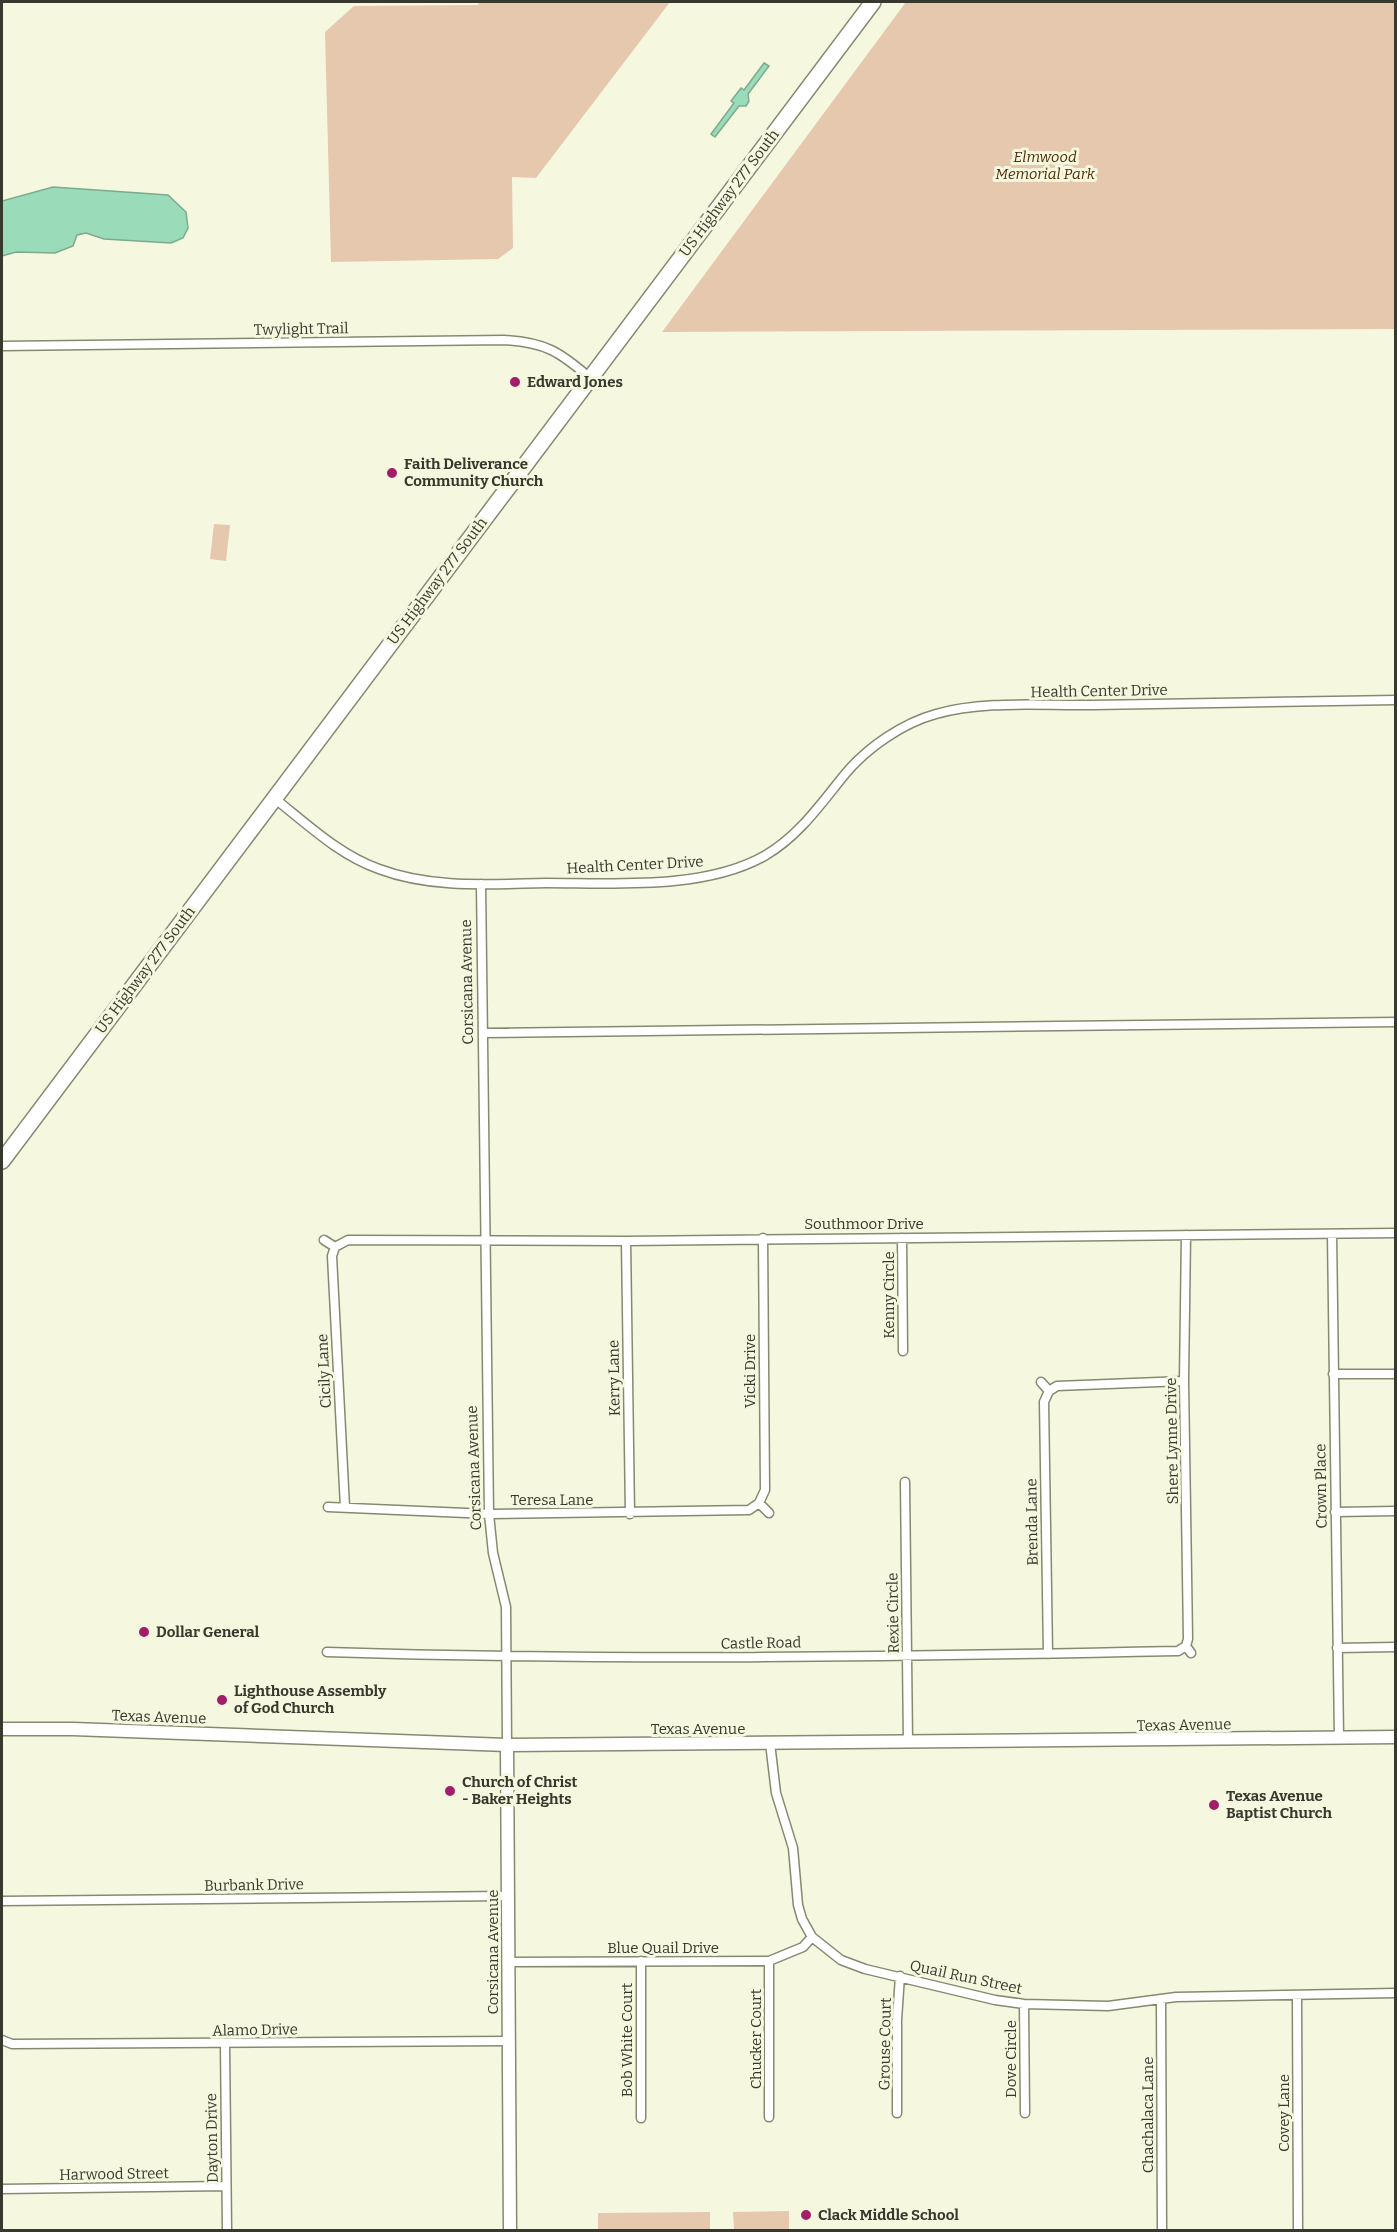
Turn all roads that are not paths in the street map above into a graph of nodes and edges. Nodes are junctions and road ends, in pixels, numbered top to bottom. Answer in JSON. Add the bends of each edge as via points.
{"nodes":[{"id":1,"x":873,"y":2,"type":"edge"},
{"id":2,"x":2,"y":346,"type":"edge"},
{"id":3,"x":590,"y":378,"type":"junction"},
{"id":4,"x":1395,"y":700,"type":"edge"},
{"id":5,"x":274,"y":798,"type":"junction"},
{"id":6,"x":481,"y":884,"type":"junction"},
{"id":7,"x":1395,"y":1022,"type":"edge"},
{"id":8,"x":483,"y":1033,"type":"junction"},
{"id":9,"x":2,"y":1161,"type":"edge"},
{"id":10,"x":1395,"y":1233,"type":"edge"},
{"id":11,"x":1332,"y":1234,"type":"junction"},
{"id":12,"x":1186,"y":1235,"type":"junction"},
{"id":13,"x":763,"y":1238,"type":"junction"},
{"id":14,"x":902,"y":1238,"type":"junction"},
{"id":15,"x":324,"y":1240,"type":"dead end"},
{"id":16,"x":486,"y":1241,"type":"junction"},
{"id":17,"x":626,"y":1241,"type":"junction"},
{"id":18,"x":335,"y":1247,"type":"junction"},
{"id":19,"x":903,"y":1351,"type":"dead end"},
{"id":20,"x":1333,"y":1374,"type":"junction"},
{"id":21,"x":1395,"y":1374,"type":"edge"},
{"id":22,"x":1184,"y":1381,"type":"junction"},
{"id":23,"x":1041,"y":1382,"type":"dead end"},
{"id":24,"x":1048,"y":1391,"type":"junction"},
{"id":25,"x":905,"y":1482,"type":"dead end"},
{"id":26,"x":759,"y":1503,"type":"junction"},
{"id":27,"x":328,"y":1507,"type":"dead end"},
{"id":28,"x":345,"y":1507,"type":"junction"},
{"id":29,"x":1395,"y":1511,"type":"edge"},
{"id":30,"x":1335,"y":1512,"type":"junction"},
{"id":31,"x":489,"y":1514,"type":"junction"},
{"id":32,"x":630,"y":1514,"type":"junction"},
{"id":33,"x":769,"y":1514,"type":"dead end"},
{"id":34,"x":1395,"y":1647,"type":"edge"},
{"id":35,"x":1337,"y":1648,"type":"junction"},
{"id":36,"x":1188,"y":1650,"type":"joint"},
{"id":37,"x":327,"y":1652,"type":"dead end"},
{"id":38,"x":1048,"y":1654,"type":"junction"},
{"id":39,"x":907,"y":1655,"type":"junction"},
{"id":40,"x":508,"y":1658,"type":"junction"},
{"id":41,"x":2,"y":1730,"type":"edge"},
{"id":42,"x":1395,"y":1737,"type":"edge"},
{"id":43,"x":1339,"y":1738,"type":"junction"},
{"id":44,"x":770,"y":1743,"type":"junction"},
{"id":45,"x":908,"y":1743,"type":"junction"},
{"id":46,"x":507,"y":1745,"type":"junction"},
{"id":47,"x":508,"y":1896,"type":"junction"},
{"id":48,"x":2,"y":1901,"type":"edge"},
{"id":49,"x":812,"y":1937,"type":"junction"},
{"id":50,"x":769,"y":1960,"type":"junction"},
{"id":51,"x":641,"y":1961,"type":"junction"},
{"id":52,"x":508,"y":1962,"type":"junction"},
{"id":53,"x":900,"y":1976,"type":"junction"},
{"id":54,"x":1395,"y":1993,"type":"edge"},
{"id":55,"x":1297,"y":1995,"type":"junction"},
{"id":56,"x":1161,"y":1999,"type":"junction"},
{"id":57,"x":1024,"y":2004,"type":"junction"},
{"id":58,"x":2,"y":2040,"type":"edge"},
{"id":59,"x":509,"y":2041,"type":"junction"},
{"id":60,"x":225,"y":2044,"type":"junction"},
{"id":61,"x":897,"y":2113,"type":"dead end"},
{"id":62,"x":1025,"y":2113,"type":"dead end"},
{"id":63,"x":770,"y":2117,"type":"dead end"},
{"id":64,"x":640,"y":2118,"type":"dead end"},
{"id":65,"x":226,"y":2186,"type":"junction"},
{"id":66,"x":2,"y":2189,"type":"edge"},
{"id":67,"x":227,"y":2230,"type":"edge"},
{"id":68,"x":510,"y":2230,"type":"edge"},
{"id":69,"x":1162,"y":2230,"type":"edge"},
{"id":70,"x":1298,"y":2230,"type":"edge"}],
"edges":[{"from":1,"to":3,"type":"highway","name":"US Highway 277 South"},
{"from":2,"to":3,"type":"street","name":"Twylight Trail","via":[[516,341],[549,347]]},
{"from":3,"to":5,"type":"highway","name":"US Highway 277 South"},
{"from":4,"to":6,"type":"street","name":"Health Center Drive","via":[[1000,706],[935,714],[877,743],[791,836],[739,868],[685,879],[627,883]]},
{"from":5,"to":6,"type":"street","name":"Health Center Drive","via":[[354,859],[380,870],[441,883]]},
{"from":5,"to":9,"type":"highway","name":"US Highway 277 South"},
{"from":6,"to":8,"type":"street","name":"Corsicana Avenue"},
{"from":7,"to":8,"type":"street"},
{"from":8,"to":16,"type":"street","name":"Corsicana Avenue"},
{"from":10,"to":11,"type":"street","name":"Southmoor Drive"},
{"from":11,"to":12,"type":"street","name":"Southmoor Drive"},
{"from":11,"to":20,"type":"street","name":"Crown Place"},
{"from":12,"to":14,"type":"street","name":"Southmoor Drive"},
{"from":12,"to":22,"type":"street","name":"Shere Lynne Drive"},
{"from":13,"to":14,"type":"street","name":"Southmoor Drive"},
{"from":13,"to":17,"type":"street","name":"Southmoor Drive"},
{"from":13,"to":26,"type":"street","name":"Vicki Drive","via":[[765,1490]]},
{"from":14,"to":19,"type":"street","name":"Kenny Circle"},
{"from":15,"to":18,"type":"street"},
{"from":16,"to":17,"type":"street","name":"Southmoor Drive"},
{"from":16,"to":18,"type":"street","name":"Southmoor Drive","via":[[348,1240]]},
{"from":16,"to":31,"type":"street","name":"Corsicana Avenue"},
{"from":17,"to":32,"type":"street","name":"Kerry Lane"},
{"from":18,"to":28,"type":"street","name":"Cicily Lane","via":[[332,1256]]},
{"from":20,"to":21,"type":"street"},
{"from":20,"to":30,"type":"street","name":"Crown Place"},
{"from":22,"to":24,"type":"street","via":[[1057,1386]]},
{"from":22,"to":36,"type":"street","name":"Shere Lynne Drive"},
{"from":23,"to":24,"type":"street"},
{"from":24,"to":38,"type":"street","name":"Brenda Lane","via":[[1044,1402]]},
{"from":25,"to":39,"type":"street","name":"Rexie Circle"},
{"from":26,"to":32,"type":"street","name":"Teresa Lane","via":[[749,1510]]},
{"from":26,"to":33,"type":"street"},
{"from":27,"to":28,"type":"street","name":"Teresa Lane"},
{"from":28,"to":31,"type":"street","name":"Teresa Lane"},
{"from":29,"to":30,"type":"street"},
{"from":30,"to":35,"type":"street","name":"Crown Place"},
{"from":31,"to":32,"type":"street","name":"Teresa Lane"},
{"from":31,"to":40,"type":"street","name":"Corsicana Avenue","via":[[493,1553],[506,1607]]},
{"from":34,"to":35,"type":"street"},
{"from":35,"to":43,"type":"street","name":"Crown Place"},
{"from":36,"to":38,"type":"street","name":"Castle Road"},
{"from":37,"to":40,"type":"street","name":"Castle Road"},
{"from":38,"to":39,"type":"street","name":"Castle Road"},
{"from":39,"to":40,"type":"street","name":"Castle Road"},
{"from":39,"to":45,"type":"street","name":"Rexie Circle"},
{"from":40,"to":46,"type":"street","name":"Corsicana Avenue"},
{"from":41,"to":46,"type":"street","name":"Texas Avenue","via":[[73,1729]]},
{"from":42,"to":43,"type":"street","name":"Texas Avenue"},
{"from":43,"to":45,"type":"street","name":"Texas Avenue"},
{"from":44,"to":45,"type":"street","name":"Texas Avenue"},
{"from":44,"to":46,"type":"street","name":"Texas Avenue"},
{"from":44,"to":49,"type":"street","name":"Quail Run Street","via":[[776,1793],[793,1848],[798,1905]]},
{"from":46,"to":47,"type":"street","name":"Corsicana Avenue"},
{"from":47,"to":48,"type":"street","name":"Burbank Drive"},
{"from":47,"to":52,"type":"street","name":"Corsicana Avenue"},
{"from":49,"to":50,"type":"street","name":"Blue Quail Drive","via":[[802,1947]]},
{"from":49,"to":53,"type":"street","name":"Quail Run Street","via":[[841,1960]]},
{"from":50,"to":51,"type":"street","name":"Blue Quail Drive"},
{"from":50,"to":63,"type":"street","name":"Chucker Court"},
{"from":51,"to":52,"type":"street","name":"Blue Quail Drive"},
{"from":51,"to":64,"type":"street","name":"Bob White Court"},
{"from":52,"to":59,"type":"street","name":"Corsicana Avenue"},
{"from":53,"to":57,"type":"street","name":"Quail Run Street"},
{"from":53,"to":61,"type":"street","name":"Grouse Court"},
{"from":54,"to":55,"type":"street","name":"Quail Run Street"},
{"from":55,"to":56,"type":"street","name":"Quail Run Street"},
{"from":55,"to":70,"type":"street","name":"Covey Lane"},
{"from":56,"to":57,"type":"street","name":"Quail Run Street","via":[[1108,2006]]},
{"from":56,"to":69,"type":"street","name":"Chachalaca Lane"},
{"from":57,"to":62,"type":"street","name":"Dove Circle"},
{"from":58,"to":60,"type":"street","name":"Alamo Drive","via":[[12,2044]]},
{"from":59,"to":60,"type":"street","name":"Alamo Drive"},
{"from":59,"to":68,"type":"street","name":"Corsicana Avenue"},
{"from":60,"to":65,"type":"street","name":"Dayton Drive"},
{"from":65,"to":66,"type":"street","name":"Harwood Street"},
{"from":65,"to":67,"type":"street","name":"Dayton Drive"}]}
